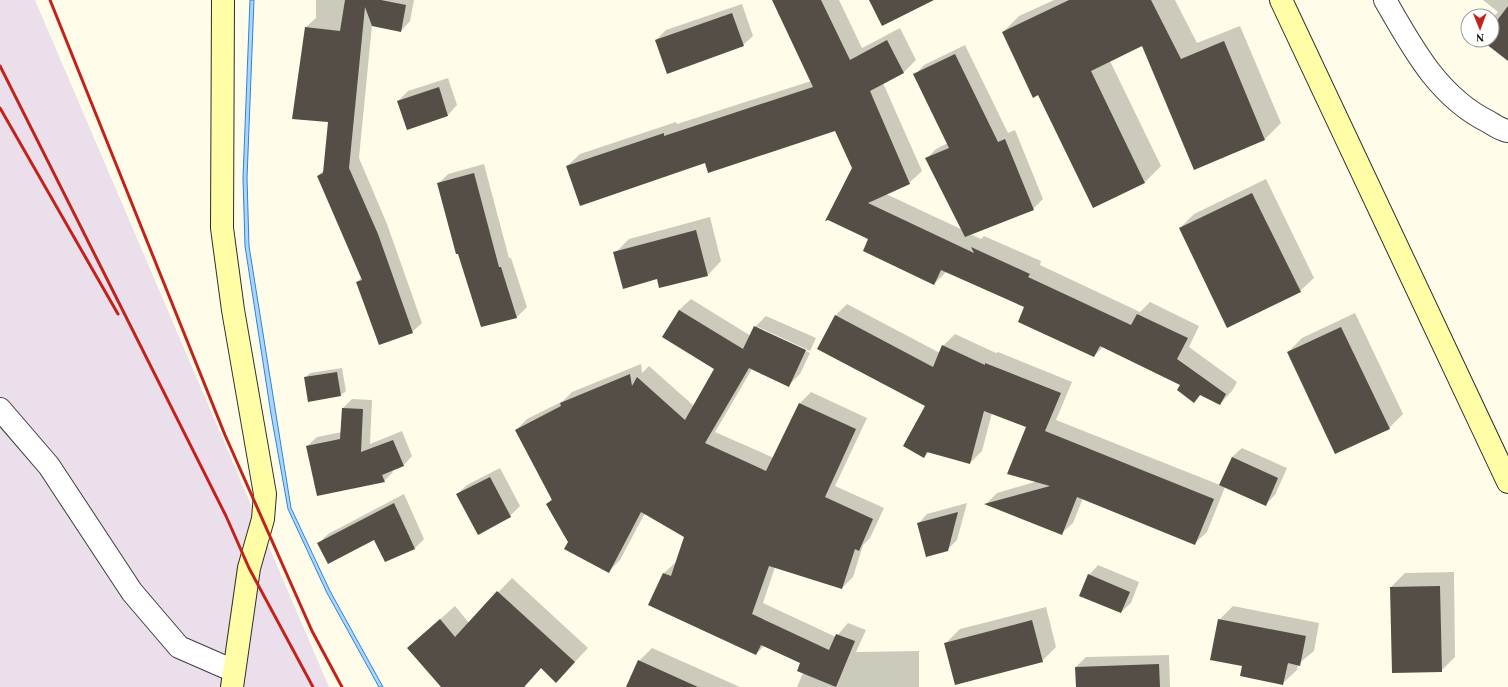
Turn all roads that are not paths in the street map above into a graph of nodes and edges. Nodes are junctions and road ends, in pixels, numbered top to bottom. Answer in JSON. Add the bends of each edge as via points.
{"nodes":[{"id":1,"x":223,"y":0,"type":"edge"},
{"id":2,"x":1282,"y":0,"type":"edge"},
{"id":3,"x":1385,"y":0,"type":"edge"},
{"id":4,"x":1508,"y":131,"type":"edge"},
{"id":5,"x":0,"y":410,"type":"edge"},
{"id":6,"x":1508,"y":482,"type":"edge"},
{"id":7,"x":233,"y":679,"type":"edge"}],
"edges":[{"from":1,"to":7,"type":"street","via":[[222,228],[233,310],[265,494],[263,519],[249,568]]},
{"from":2,"to":6,"type":"street"},
{"from":3,"to":4,"type":"street","via":[[1437,82],[1458,104]]},
{"from":5,"to":7,"type":"street","via":[[49,466],[132,592],[179,647]]}]}
